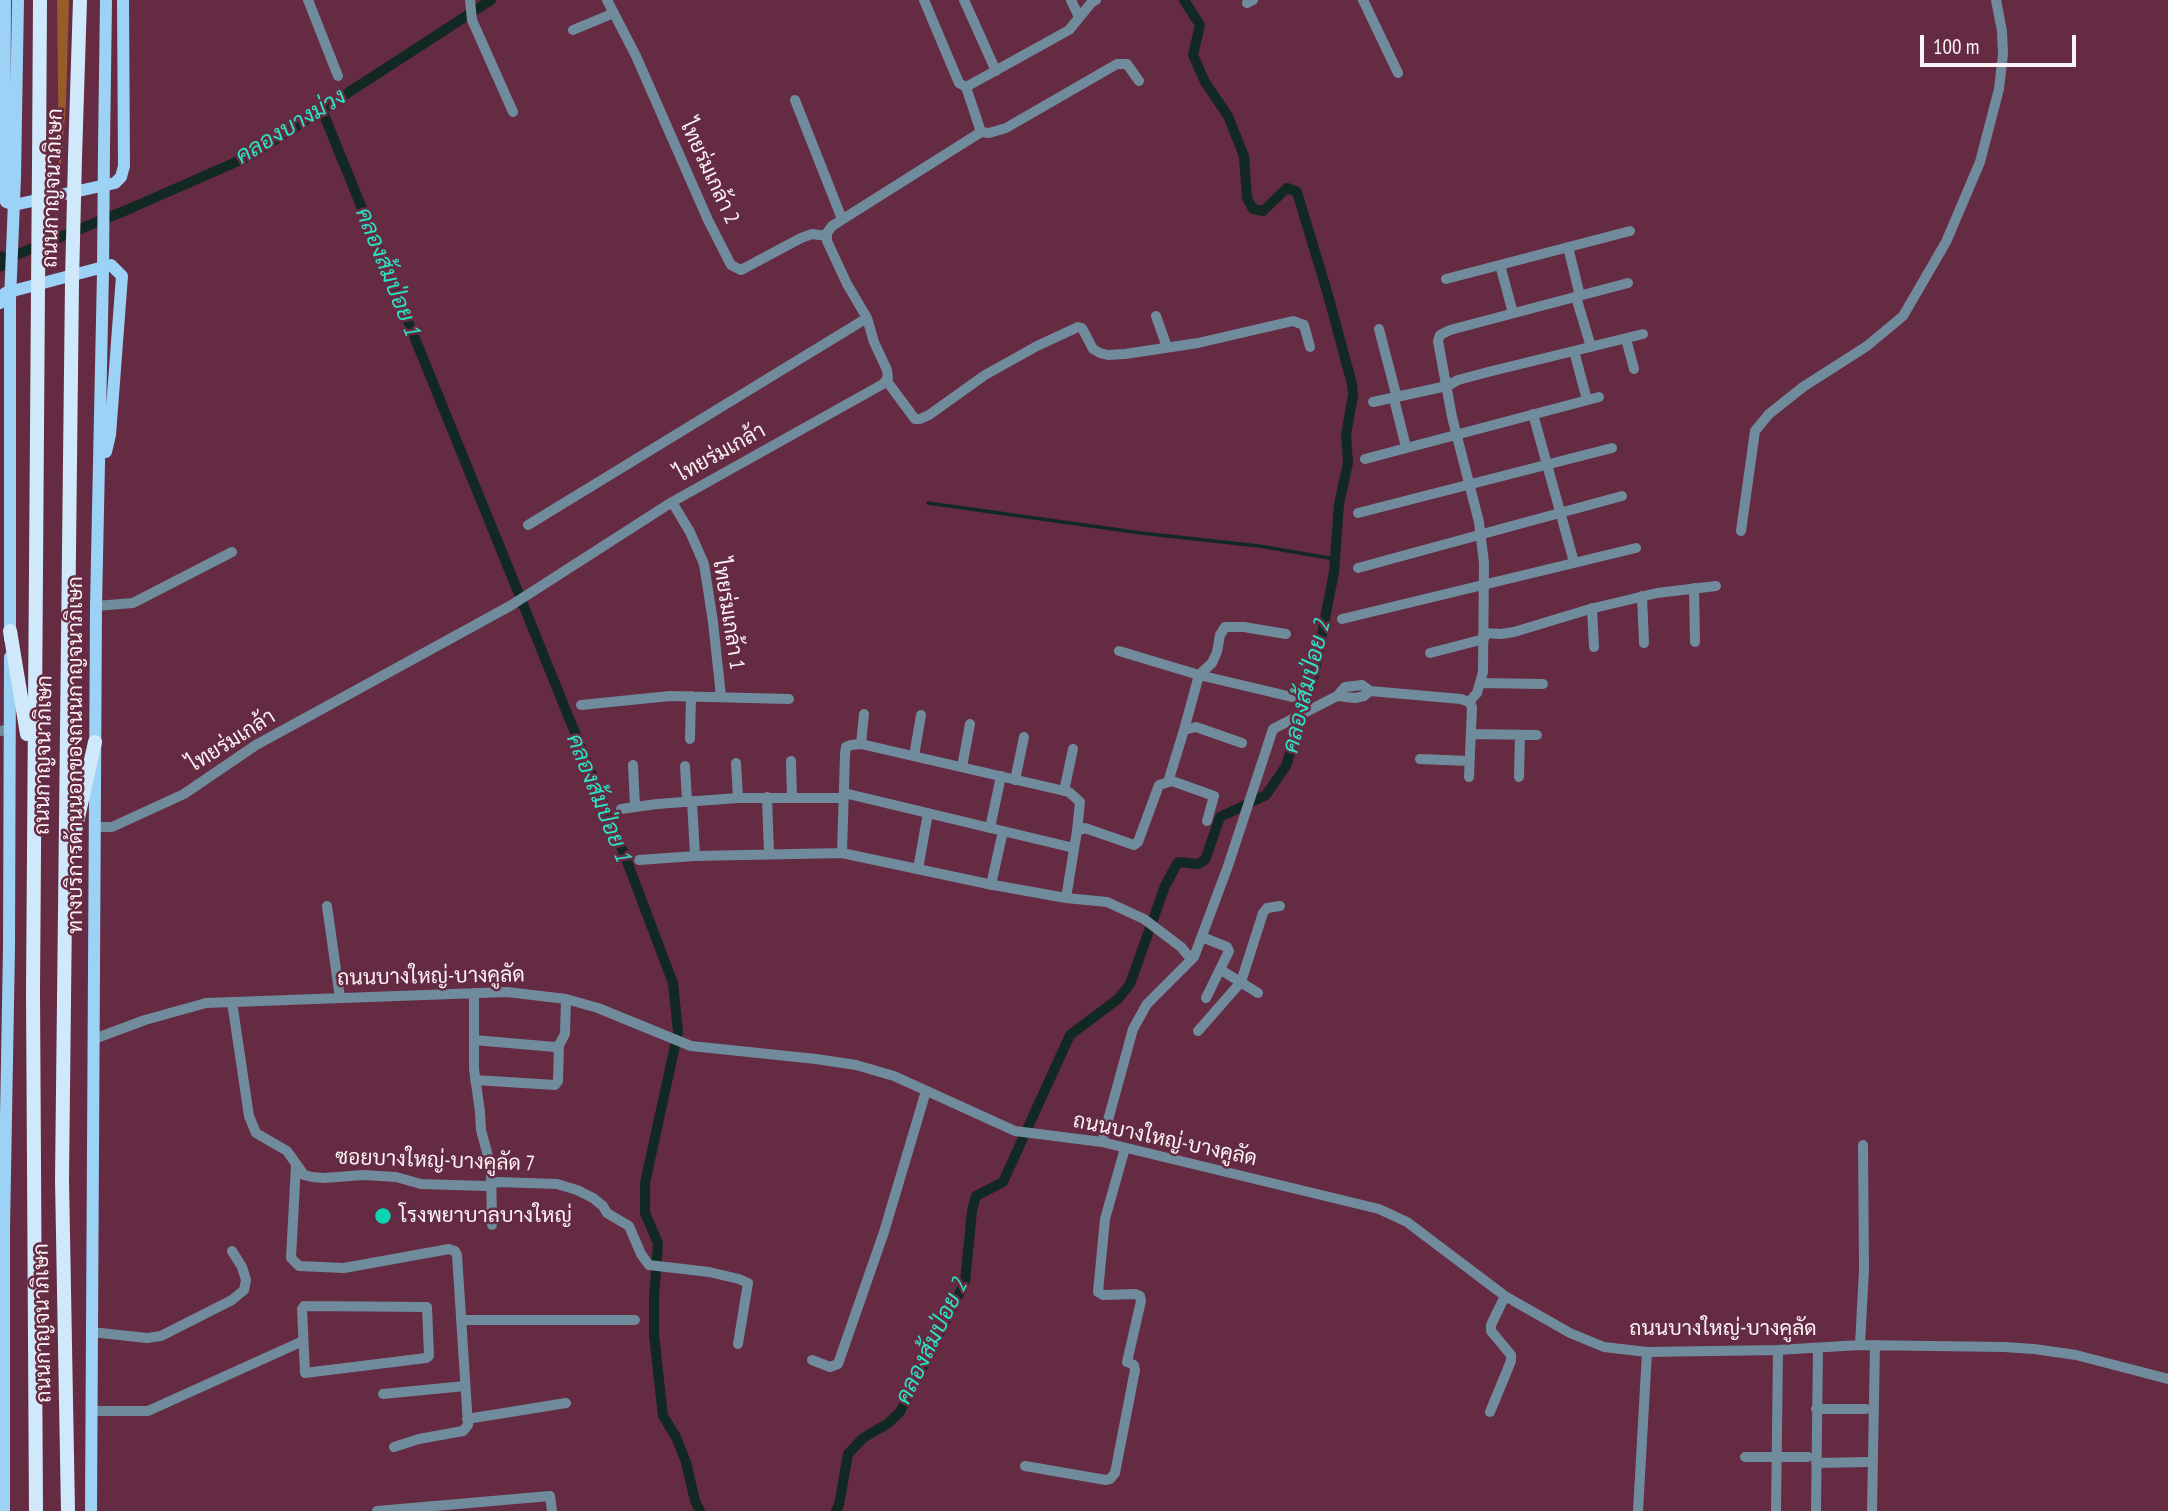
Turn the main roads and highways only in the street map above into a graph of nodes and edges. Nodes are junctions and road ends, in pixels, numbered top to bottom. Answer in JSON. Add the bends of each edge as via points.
{"nodes":[{"id":1,"x":5,"y":0,"type":"edge"},
{"id":2,"x":18,"y":0,"type":"edge"},
{"id":3,"x":40,"y":0,"type":"edge"},
{"id":4,"x":80,"y":0,"type":"edge"},
{"id":5,"x":106,"y":0,"type":"edge"},
{"id":6,"x":123,"y":0,"type":"edge"},
{"id":7,"x":1,"y":99,"type":"edge"},
{"id":8,"x":5,"y":302,"type":"edge"},
{"id":9,"x":0,"y":457,"type":"edge"},
{"id":10,"x":100,"y":482,"type":"junction"},
{"id":11,"x":11,"y":503,"type":"junction"},
{"id":12,"x":7,"y":625,"type":"edge"},
{"id":13,"x":5,"y":730,"type":"edge"},
{"id":14,"x":95,"y":742,"type":"junction"},
{"id":15,"x":34,"y":773,"type":"junction"},
{"id":16,"x":5,"y":827,"type":"edge"},
{"id":17,"x":64,"y":880,"type":"junction"},
{"id":18,"x":3,"y":1113,"type":"edge"},
{"id":19,"x":4,"y":1511,"type":"edge"},
{"id":20,"x":36,"y":1511,"type":"edge"},
{"id":21,"x":68,"y":1511,"type":"edge"},
{"id":22,"x":91,"y":1511,"type":"edge"}],
"edges":[{"from":1,"to":7,"type":"main road"},
{"from":2,"to":8,"type":"main road","bridge":true,"via":[[15,177]]},
{"from":3,"to":15,"type":"highway","name":"ถนนกาญจนาภิเษก","bridge":true},
{"from":4,"to":17,"type":"highway","name":"ถนนกาญจนาภิเษก","bridge":true},
{"from":5,"to":10,"type":"main road","name":"ทางบริการด้านนอกของถนนกาญจนาภิเษก","bridge":true},
{"from":6,"to":7,"type":"main road","via":[[124,166],[115,183],[14,205],[6,202]]},
{"from":8,"to":10,"type":"main road","via":[[5,293],[111,265],[122,276],[110,435]]},
{"from":8,"to":11,"type":"main road"},
{"from":9,"to":11,"type":"main road"},
{"from":10,"to":14,"type":"main road","name":"ทางบริการด้านนอกของถนนกาญจนาภิเษก"},
{"from":11,"to":12,"type":"main road"},
{"from":12,"to":13,"type":"main road"},
{"from":12,"to":15,"type":"highway"},
{"from":13,"to":16,"type":"main road"},
{"from":14,"to":17,"type":"highway"},
{"from":14,"to":22,"type":"main road","name":"ทางบริการด้านนอกของถนนกาญจนาภิเษก"},
{"from":15,"to":20,"type":"highway","name":"ถนนกาญจนาภิเษก"},
{"from":16,"to":18,"type":"main road"},
{"from":17,"to":21,"type":"highway","name":"ถนนกาญจนาภิเษก","via":[[62,1179]]},
{"from":18,"to":19,"type":"main road"}]}
